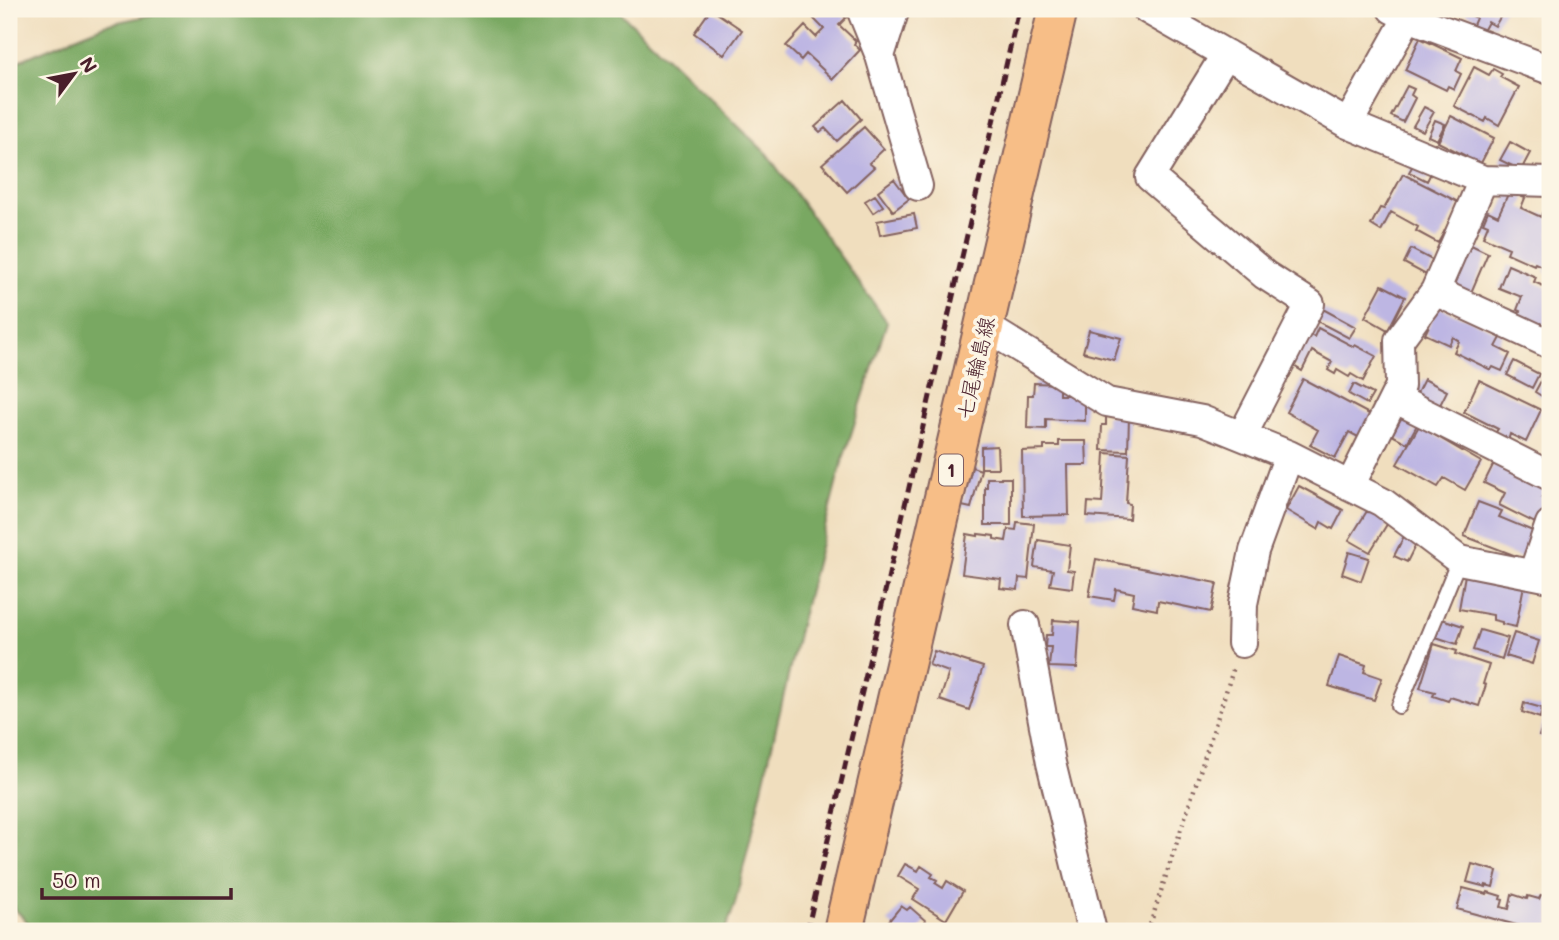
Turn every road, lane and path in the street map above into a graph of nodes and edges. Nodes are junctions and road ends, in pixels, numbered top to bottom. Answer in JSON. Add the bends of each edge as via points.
{"nodes":[{"id":1,"x":861,"y":9,"type":"edge"},
{"id":2,"x":895,"y":9,"type":"edge"},
{"id":3,"x":1058,"y":9,"type":"edge"},
{"id":4,"x":1147,"y":9,"type":"edge"},
{"id":5,"x":1400,"y":13,"type":"edge"},
{"id":6,"x":1226,"y":54,"type":"junction"},
{"id":7,"x":880,"y":56,"type":"junction"},
{"id":8,"x":1550,"y":70,"type":"edge"},
{"id":9,"x":1348,"y":124,"type":"junction"},
{"id":10,"x":1483,"y":180,"type":"junction"},
{"id":11,"x":1550,"y":182,"type":"edge"},
{"id":12,"x":918,"y":186,"type":"dead end"},
{"id":13,"x":1436,"y":291,"type":"junction"},
{"id":14,"x":986,"y":327,"type":"junction"},
{"id":15,"x":1550,"y":344,"type":"edge"},
{"id":16,"x":1394,"y":398,"type":"junction"},
{"id":17,"x":1242,"y":436,"type":"junction"},
{"id":18,"x":1289,"y":455,"type":"junction"},
{"id":19,"x":1550,"y":476,"type":"edge"},
{"id":20,"x":1350,"y":486,"type":"junction"},
{"id":21,"x":1550,"y":524,"type":"edge"},
{"id":22,"x":1460,"y":560,"type":"junction"},
{"id":23,"x":1542,"y":576,"type":"edge"},
{"id":24,"x":1025,"y":625,"type":"dead end"},
{"id":25,"x":1242,"y":643,"type":"joint"},
{"id":26,"x":1399,"y":706,"type":"dead end"},
{"id":27,"x":843,"y":931,"type":"edge"},
{"id":28,"x":1092,"y":931,"type":"edge"},
{"id":29,"x":1148,"y":931,"type":"edge"}],
"edges":[{"from":1,"to":7,"type":"street"},
{"from":2,"to":7,"type":"street"},
{"from":3,"to":14,"type":"main road","name":"七尾輪島線","number":"1"},
{"from":4,"to":6,"type":"street"},
{"from":5,"to":8,"type":"street"},
{"from":5,"to":9,"type":"street"},
{"from":6,"to":9,"type":"street"},
{"from":6,"to":17,"type":"street","via":[[1150,177],[1265,275],[1310,304]]},
{"from":7,"to":12,"type":"street"},
{"from":9,"to":10,"type":"street"},
{"from":10,"to":11,"type":"street"},
{"from":10,"to":13,"type":"street"},
{"from":13,"to":15,"type":"street"},
{"from":13,"to":16,"type":"street","via":[[1399,340],[1400,386]]},
{"from":14,"to":17,"type":"street","via":[[1107,402],[1202,420]]},
{"from":14,"to":27,"type":"main road","name":"七尾輪島線","number":"1"},
{"from":16,"to":19,"type":"street"},
{"from":16,"to":20,"type":"street"},
{"from":17,"to":18,"type":"street"},
{"from":18,"to":20,"type":"street"},
{"from":18,"to":25,"type":"street","via":[[1254,551],[1243,604]]},
{"from":20,"to":22,"type":"street","via":[[1382,502]]},
{"from":21,"to":23,"type":"street"},
{"from":22,"to":23,"type":"street"},
{"from":22,"to":26,"type":"lane"},
{"from":24,"to":28,"type":"street","via":[[1051,763]]},
{"from":25,"to":29,"type":"path"}]}
